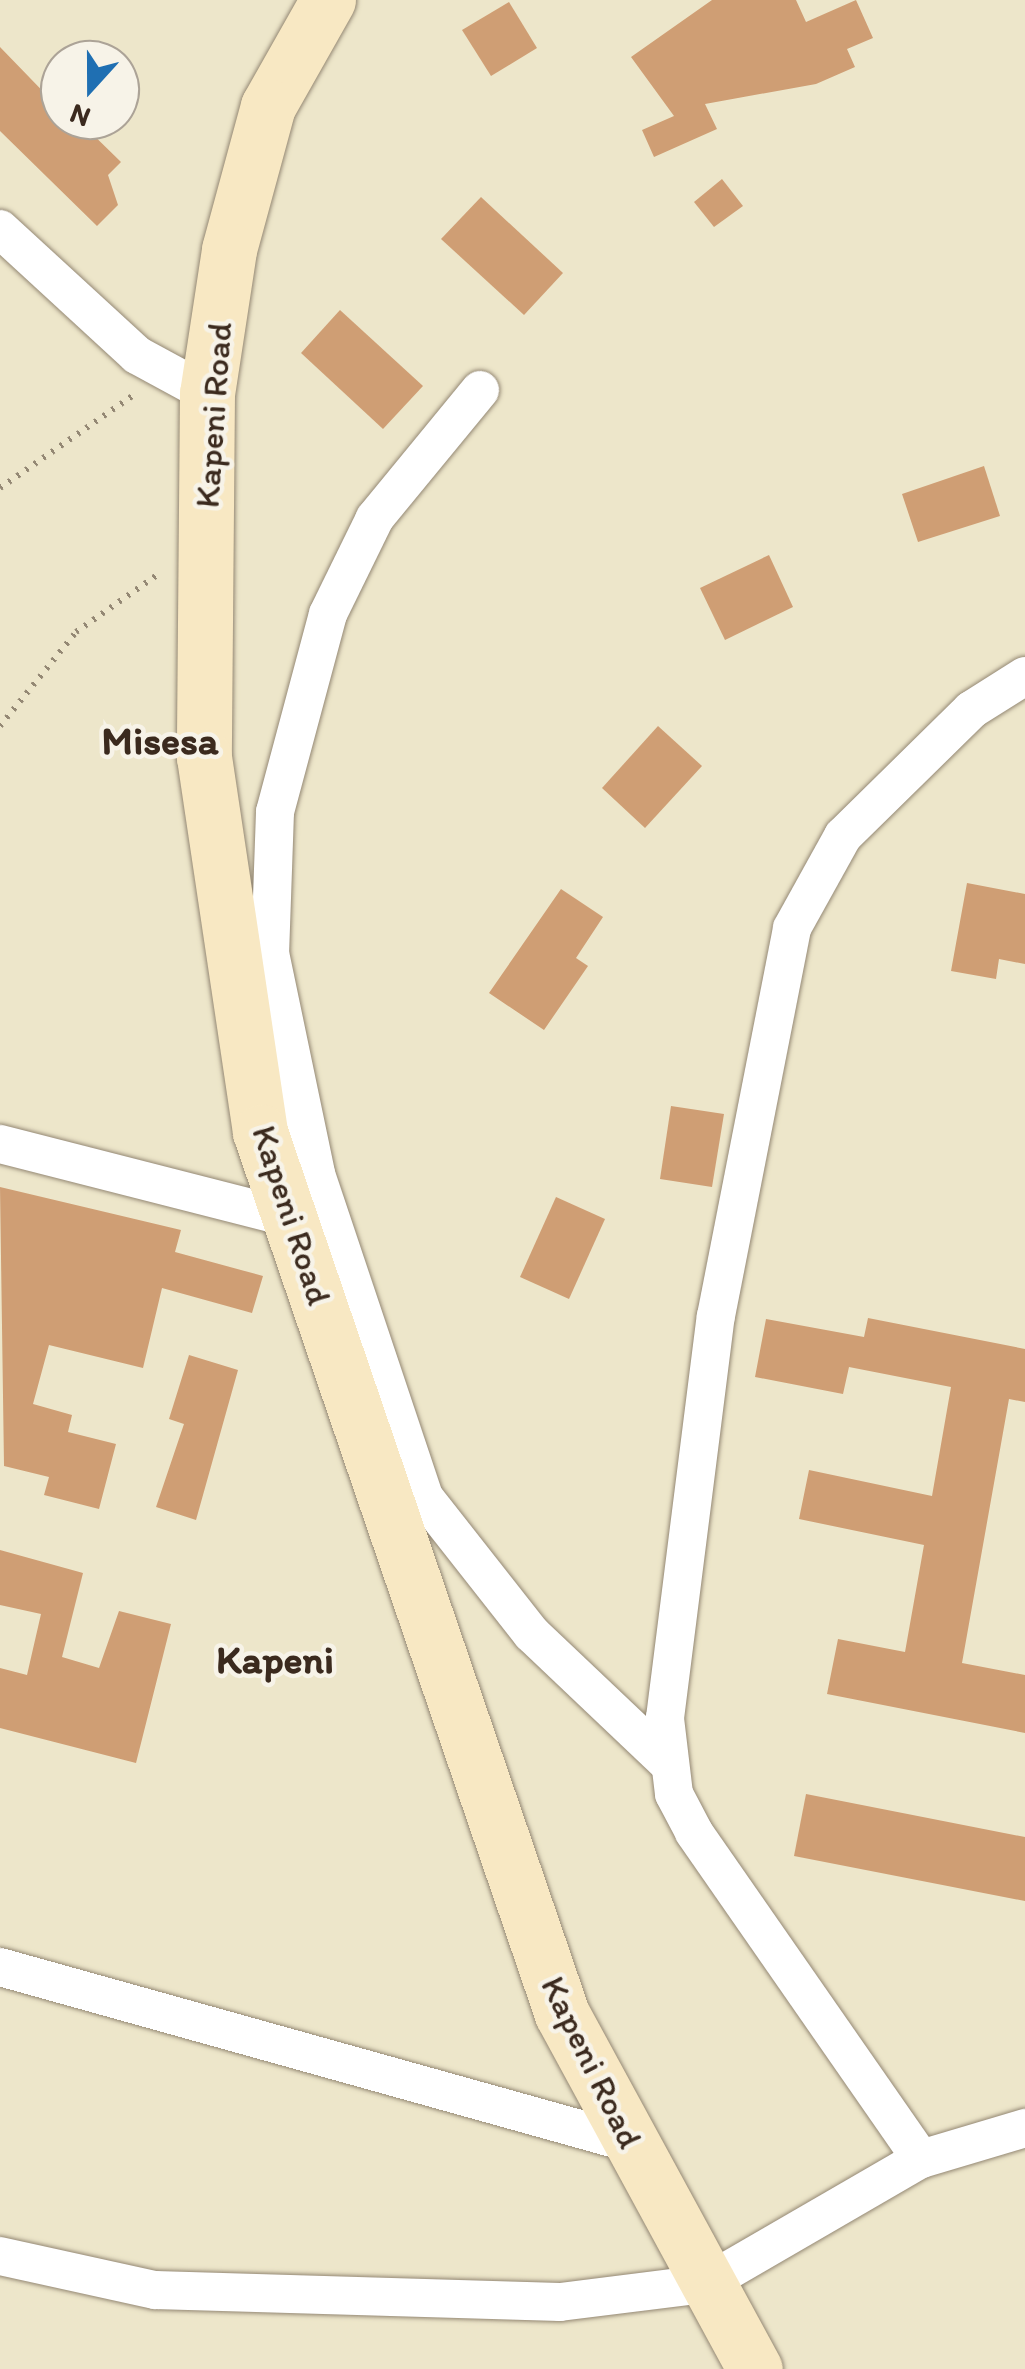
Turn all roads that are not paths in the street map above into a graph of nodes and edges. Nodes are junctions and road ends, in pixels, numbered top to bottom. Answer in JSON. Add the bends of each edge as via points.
{"nodes":[{"id":1,"x":321,"y":3,"type":"edge"},
{"id":2,"x":0,"y":229,"type":"edge"},
{"id":3,"x":186,"y":383,"type":"junction"},
{"id":4,"x":480,"y":390,"type":"dead end"},
{"id":5,"x":1025,"y":676,"type":"edge"},
{"id":6,"x":0,"y":1144,"type":"edge"},
{"id":7,"x":290,"y":1218,"type":"junction"},
{"id":8,"x":667,"y":1762,"type":"junction"},
{"id":9,"x":0,"y":1967,"type":"edge"},
{"id":10,"x":1025,"y":2128,"type":"edge"},
{"id":11,"x":630,"y":2143,"type":"junction"},
{"id":12,"x":921,"y":2160,"type":"junction"},
{"id":13,"x":0,"y":2256,"type":"edge"},
{"id":14,"x":704,"y":2284,"type":"junction"},
{"id":15,"x":754,"y":2369,"type":"edge"}],
"edges":[{"from":1,"to":3,"type":"main road","name":"Kapeni Road","via":[[268,106]]},
{"from":2,"to":3,"type":"street"},
{"from":3,"to":7,"type":"main road","name":"Kapeni Road","via":[[204,543],[204,757],[260,1132]]},
{"from":4,"to":8,"type":"street","via":[[375,518],[328,614],[275,812],[270,953],[316,1174],[424,1497],[532,1634]]},
{"from":5,"to":8,"type":"street","via":[[970,710],[843,836],[792,928],[716,1316],[665,1718]]},
{"from":6,"to":7,"type":"street"},
{"from":7,"to":11,"type":"main road","name":"Kapeni Road","via":[[562,2014]]},
{"from":8,"to":12,"type":"street","via":[[694,1832]]},
{"from":9,"to":11,"type":"street"},
{"from":10,"to":12,"type":"street"},
{"from":11,"to":14,"type":"main road","name":"Kapeni Road"},
{"from":12,"to":14,"type":"street"},
{"from":13,"to":14,"type":"street","via":[[155,2290],[560,2302]]},
{"from":14,"to":15,"type":"main road","name":"Kapeni Road"}]}
